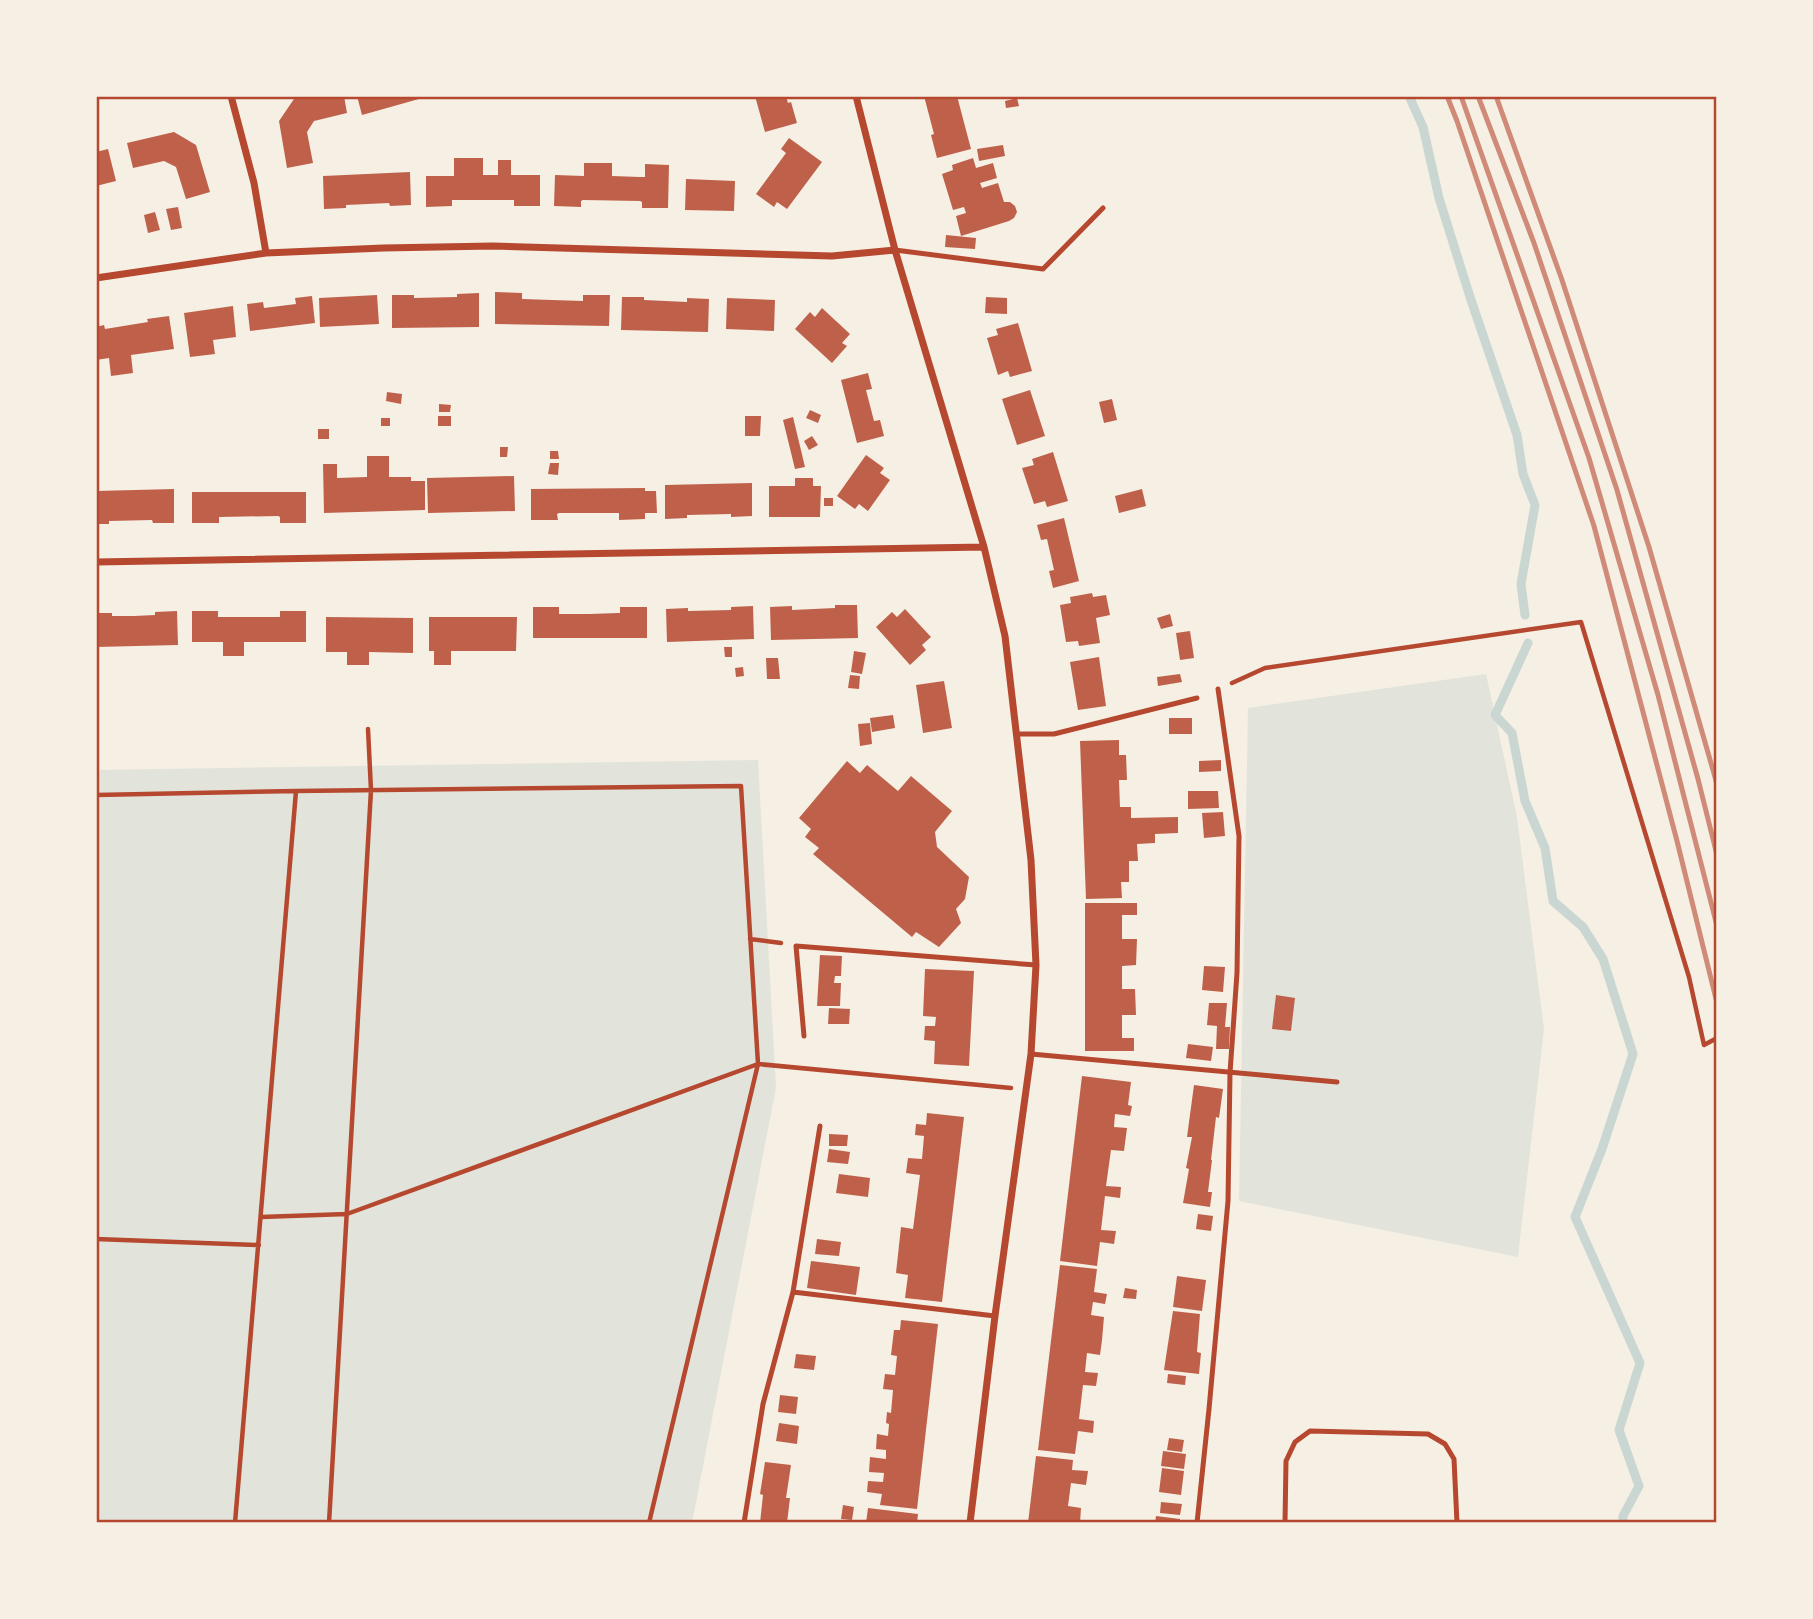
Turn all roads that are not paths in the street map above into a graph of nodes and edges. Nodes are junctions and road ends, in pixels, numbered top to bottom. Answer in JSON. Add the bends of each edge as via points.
{"nodes":[{"id":1,"x":231,"y":96,"type":"edge"},
{"id":2,"x":856,"y":96,"type":"edge"},
{"id":3,"x":1103,"y":208,"type":"dead end"},
{"id":4,"x":895,"y":250,"type":"junction"},
{"id":5,"x":266,"y":253,"type":"junction"},
{"id":6,"x":96,"y":278,"type":"edge"},
{"id":7,"x":984,"y":547,"type":"junction"},
{"id":8,"x":96,"y":562,"type":"edge"},
{"id":9,"x":1218,"y":689,"type":"road end"},
{"id":10,"x":1197,"y":698,"type":"dead end"},
{"id":11,"x":1017,"y":734,"type":"junction"},
{"id":12,"x":1036,"y":965,"type":"junction"},
{"id":13,"x":804,"y":1036,"type":"dead end"},
{"id":14,"x":1031,"y":1054,"type":"junction"},
{"id":15,"x":1230,"y":1073,"type":"junction"},
{"id":16,"x":1337,"y":1082,"type":"dead end"},
{"id":17,"x":820,"y":1126,"type":"dead end"},
{"id":18,"x":793,"y":1292,"type":"junction"},
{"id":19,"x":995,"y":1316,"type":"junction"},
{"id":20,"x":744,"y":1523,"type":"edge"},
{"id":21,"x":970,"y":1523,"type":"edge"},
{"id":22,"x":1197,"y":1523,"type":"edge"},
{"id":23,"x":1285,"y":1523,"type":"edge"},
{"id":24,"x":1457,"y":1523,"type":"edge"}],
"edges":[{"from":1,"to":5,"type":"street","via":[[254,183]]},
{"from":2,"to":4,"type":"street"},
{"from":3,"to":4,"type":"lane","via":[[1043,269]]},
{"from":4,"to":5,"type":"street","via":[[832,256],[493,246]]},
{"from":4,"to":7,"type":"street"},
{"from":5,"to":6,"type":"street"},
{"from":7,"to":8,"type":"street"},
{"from":7,"to":11,"type":"street","via":[[1005,636]]},
{"from":9,"to":15,"type":"lane","via":[[1239,836]]},
{"from":10,"to":11,"type":"lane","via":[[1054,734]]},
{"from":11,"to":12,"type":"street","via":[[1031,860]]},
{"from":12,"to":13,"type":"lane","via":[[796,946]]},
{"from":12,"to":14,"type":"street"},
{"from":14,"to":15,"type":"lane"},
{"from":14,"to":19,"type":"street"},
{"from":15,"to":16,"type":"lane"},
{"from":15,"to":22,"type":"lane","via":[[1227,1201]]},
{"from":17,"to":18,"type":"lane"},
{"from":18,"to":19,"type":"lane"},
{"from":18,"to":20,"type":"lane","via":[[763,1404]]},
{"from":19,"to":21,"type":"street"},
{"from":23,"to":24,"type":"lane","via":[[1286,1461],[1295,1442],[1310,1431],[1428,1434],[1445,1444],[1454,1459]]}]}
